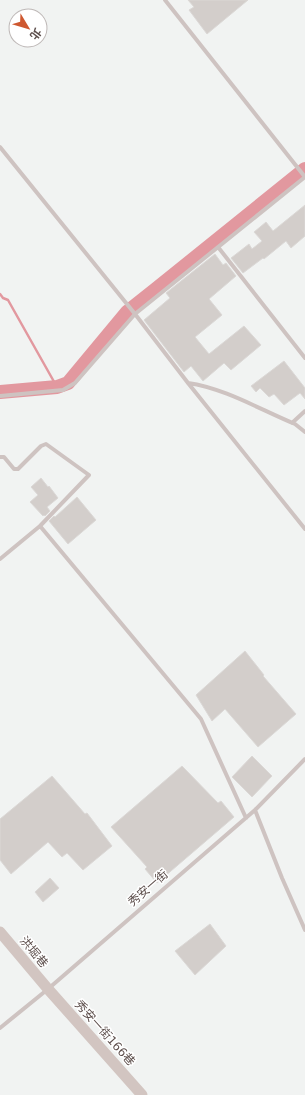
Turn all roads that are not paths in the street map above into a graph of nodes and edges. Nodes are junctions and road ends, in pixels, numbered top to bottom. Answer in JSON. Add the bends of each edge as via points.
{"nodes":[{"id":1,"x":165,"y":0,"type":"edge"},
{"id":2,"x":0,"y":147,"type":"edge"},
{"id":3,"x":305,"y":177,"type":"edge"},
{"id":4,"x":218,"y":247,"type":"junction"},
{"id":5,"x":135,"y":314,"type":"junction"},
{"id":6,"x":305,"y":358,"type":"edge"},
{"id":7,"x":188,"y":383,"type":"junction"},
{"id":8,"x":0,"y":396,"type":"edge"},
{"id":9,"x":305,"y":411,"type":"edge"},
{"id":10,"x":292,"y":423,"type":"junction"},
{"id":11,"x":305,"y":432,"type":"edge"},
{"id":12,"x":0,"y":457,"type":"edge"},
{"id":13,"x":40,"y":526,"type":"junction"},
{"id":14,"x":305,"y":529,"type":"edge"},
{"id":15,"x":0,"y":559,"type":"edge"},
{"id":16,"x":305,"y":759,"type":"edge"},
{"id":17,"x":255,"y":810,"type":"junction"},
{"id":18,"x":246,"y":818,"type":"junction"},
{"id":19,"x":305,"y":930,"type":"edge"},
{"id":20,"x":0,"y":932,"type":"edge"},
{"id":21,"x":48,"y":989,"type":"junction"},
{"id":22,"x":0,"y":1028,"type":"edge"},
{"id":23,"x":142,"y":1095,"type":"edge"}],
"edges":[{"from":1,"to":3,"type":"lane"},
{"from":2,"to":5,"type":"lane"},
{"from":3,"to":4,"type":"lane"},
{"from":4,"to":5,"type":"lane"},
{"from":4,"to":6,"type":"lane"},
{"from":5,"to":7,"type":"lane"},
{"from":5,"to":8,"type":"lane","via":[[75,383],[63,390]]},
{"from":7,"to":10,"type":"lane","via":[[224,393]]},
{"from":7,"to":14,"type":"lane"},
{"from":9,"to":10,"type":"lane"},
{"from":10,"to":11,"type":"lane"},
{"from":12,"to":13,"type":"lane","via":[[4,457],[14,469],[18,469],[46,444],[89,475]]},
{"from":13,"to":15,"type":"lane"},
{"from":13,"to":18,"type":"lane","via":[[201,719]]},
{"from":16,"to":17,"type":"lane","name":"秀安一街"},
{"from":17,"to":18,"type":"lane","name":"秀安一街"},
{"from":17,"to":19,"type":"lane"},
{"from":18,"to":21,"type":"lane","name":"秀安一街"},
{"from":20,"to":21,"type":"street","name":"洪堀巷"},
{"from":21,"to":22,"type":"lane","name":"秀安一街"},
{"from":21,"to":23,"type":"street","name":"秀安一街166巷"}]}
